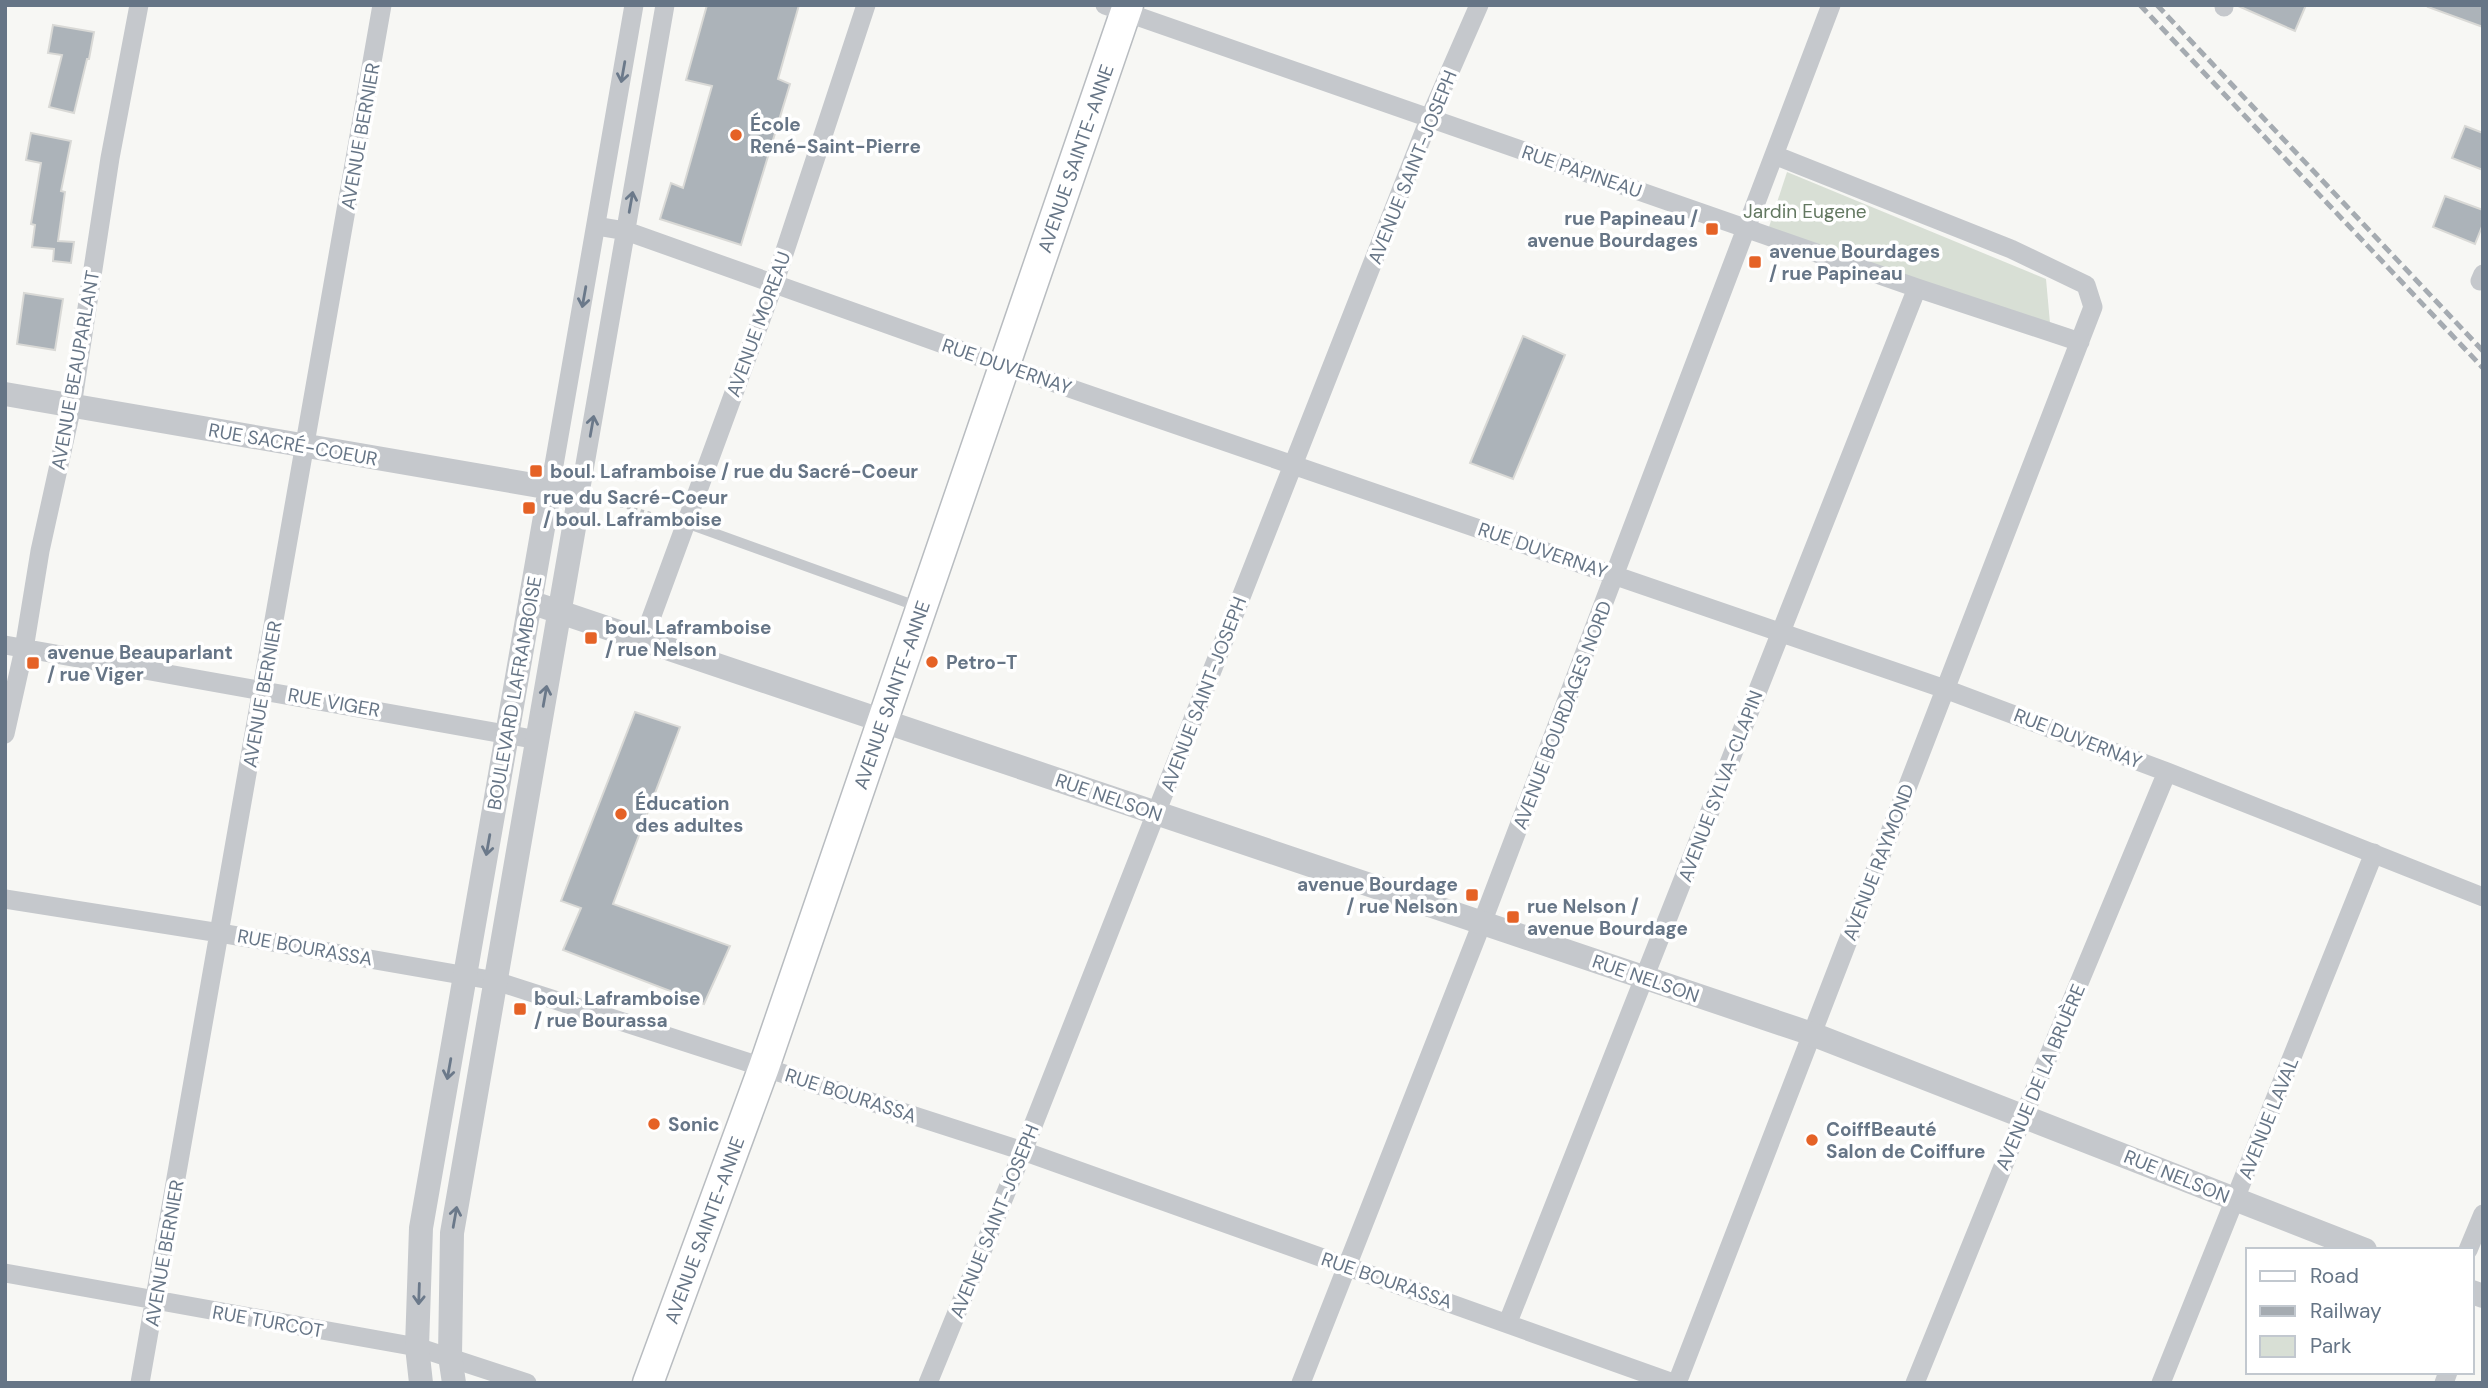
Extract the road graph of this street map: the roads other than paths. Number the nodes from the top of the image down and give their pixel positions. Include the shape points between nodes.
1 (139, 5) edge
2 (382, 5) edge
3 (634, 5) edge
4 (665, 5) edge
5 (866, 5) edge
6 (1479, 5) edge
7 (1831, 5) edge
8 (1119, 7) edge
9 (1430, 117) junction
10 (1774, 155) junction
11 (596, 226) junction
12 (1747, 229) junction
13 (626, 231) junction
14 (774, 284) junction
15 (1917, 288) junction
16 (2080, 342) junction
17 (1002, 365) junction
18 (5, 394) edge
19 (72, 406) junction
20 (305, 446) junction
21 (1293, 465) junction
22 (550, 488) junction
23 (587, 496) junction
24 (686, 523) junction
25 (1615, 575) junction
26 (530, 602) junction
27 (920, 607) junction
28 (560, 612) junction
29 (1781, 632) junction
30 (643, 640) junction
31 (14, 647) edge
32 (262, 689) junction
33 (1945, 689) junction
34 (881, 720) junction
35 (507, 733) junction
36 (5, 734) edge
37 (538, 740) junction
38 (2167, 772) junction
39 (1156, 813) junction
40 (2374, 853) junction
41 (2483, 897) edge
42 (5, 899) edge
43 (1482, 923) junction
44 (220, 933) junction
45 (465, 975) junction
46 (1645, 978) junction
47 (496, 981) junction
48 (1812, 1034) junction
49 (764, 1066) junction
50 (2024, 1115) junction
51 (1023, 1151) junction
52 (2236, 1199) junction
53 (2483, 1214) edge
54 (2360, 1248) edge
55 (2469, 1248) edge
56 (1347, 1265) junction
57 (5, 1273) edge
58 (155, 1300) junction
59 (1508, 1322) junction
60 (416, 1347) junction
61 (450, 1356) junction
62 (140, 1383) edge
63 (421, 1383) edge
64 (454, 1383) edge
65 (527, 1383) edge
66 (648, 1383) edge
67 (928, 1383) edge
68 (1301, 1383) edge
69 (1675, 1383) edge
70 (1915, 1383) edge
71 (2161, 1383) edge

1 - 19 street, AVENUE BEAUPARLANT
2 - 20 street, AVENUE BERNIER
3 -> 11 street, BOULEVARD LAFRAMBOISE
13 -> 4 street, BOULEVARD LAFRAMBOISE
5 - 14 street, AVENUE MOREAU
6 - 9 street, AVENUE SAINT-JOSEPH
7 - 10 street, AVENUE BOURDAGES NORD
8 - 9 street, RUE PAPINEAU
8 - 17 main road, AVENUE SAINTE-ANNE
9 - 12 street, RUE PAPINEAU
9 - 21 street, AVENUE SAINT-JOSEPH
10 - 12 street, AVENUE BOURDAGES NORD
10 - 16 street via 2011,248 2085,285 2093,307
11 - 13 street, RUE DUVERNAY
11 -> 22 street, BOULEVARD LAFRAMBOISE
12 - 15 street, RUE PAPINEAU
12 - 25 street, AVENUE BOURDAGES NORD
13 - 14 street, RUE DUVERNAY
23 -> 13 street, BOULEVARD LAFRAMBOISE
14 - 17 street, RUE DUVERNAY
14 - 24 street, AVENUE MOREAU
15 - 16 street, RUE PAPINEAU
15 - 29 street, AVENUE SYLVA-CLAPIN
16 - 33 street, AVENUE RAYMOND
17 - 21 street, RUE DUVERNAY
17 - 27 main road, AVENUE SAINTE-ANNE
18 - 19 street, RUE SACRÉ-COEUR
19 - 20 street, RUE SACRÉ-COEUR
19 - 31 street, AVENUE BEAUPARLANT
20 - 22 street, RUE SACRÉ-COEUR
20 - 32 street, AVENUE BERNIER
21 - 25 street, RUE DUVERNAY
21 - 39 street, AVENUE SAINT-JOSEPH
22 - 23 street, RUE SACRÉ-COEUR
22 - 26 street, BOULEVARD LAFRAMBOISE
23 - 28 street, BOULEVARD LAFRAMBOISE
24 - 27 lane
24 - 30 street, AVENUE MOREAU
25 - 29 street, RUE DUVERNAY
25 - 43 street, AVENUE BOURDAGES NORD
26 - 28 street, RUE NELSON
26 - 35 street, BOULEVARD LAFRAMBOISE
27 - 34 main road, AVENUE SAINTE-ANNE
28 - 30 street, RUE NELSON
37 -> 28 street, BOULEVARD LAFRAMBOISE
29 - 33 street, RUE DUVERNAY
29 - 46 street, AVENUE SYLVA-CLAPIN
30 - 34 street, RUE NELSON
31 - 32 street, RUE VIGER
31 - 36 street, AVENUE BEAUPARLANT
32 - 35 street, RUE VIGER
32 - 44 street, AVENUE BERNIER
33 - 38 street, RUE DUVERNAY
33 - 48 street, AVENUE RAYMOND
34 - 39 street, RUE NELSON
34 - 49 main road, AVENUE SAINTE-ANNE
35 - 37 street, RUE VIGER
35 -> 45 street, BOULEVARD LAFRAMBOISE
37 - 47 street, BOULEVARD LAFRAMBOISE
38 - 40 street, RUE DUVERNAY
38 - 50 street, AVENUE DE LA BRUÈRE
39 - 43 street, RUE NELSON
39 - 51 street, AVENUE SAINT-JOSEPH
40 - 41 street, RUE DUVERNAY
40 - 52 street, AVENUE LAVAL
42 - 44 street, RUE BOURASSA
43 - 46 street, RUE NELSON
43 - 56 street, AVENUE BOURDAGES NORD
44 - 45 street, RUE BOURASSA
44 - 58 street, AVENUE BERNIER
45 - 47 street, RUE BOURASSA
45 -> 60 street, BOULEVARD LAFRAMBOISE via 421,1228
46 - 48 street, RUE NELSON
46 - 59 street, AVENUE SYLVA-CLAPIN
47 - 49 street, RUE BOURASSA
61 -> 47 street, BOULEVARD LAFRAMBOISE via 453,1233
48 - 50 street, RUE NELSON
48 - 69 street, AVENUE RAYMOND
49 - 51 street, RUE BOURASSA
49 - 66 main road, AVENUE SAINTE-ANNE
50 - 52 street, RUE NELSON
50 - 70 street, AVENUE DE LA BRUÈRE
51 - 56 street, RUE BOURASSA
51 - 67 street, AVENUE SAINT-JOSEPH
52 - 54 street, RUE NELSON
52 - 71 street, AVENUE LAVAL
53 - 55 street
56 - 59 street, RUE BOURASSA
56 - 68 street, AVENUE BOURDAGES NORD
57 - 58 street, RUE TURCOT
58 - 60 street, RUE TURCOT
58 - 62 street, AVENUE BERNIER
59 - 69 street, RUE BOURASSA
60 - 61 street, RUE TURCOT
60 - 63 street, BOULEVARD LAFRAMBOISE
61 - 64 street, BOULEVARD LAFRAMBOISE
61 - 65 street, RUE TURCOT

